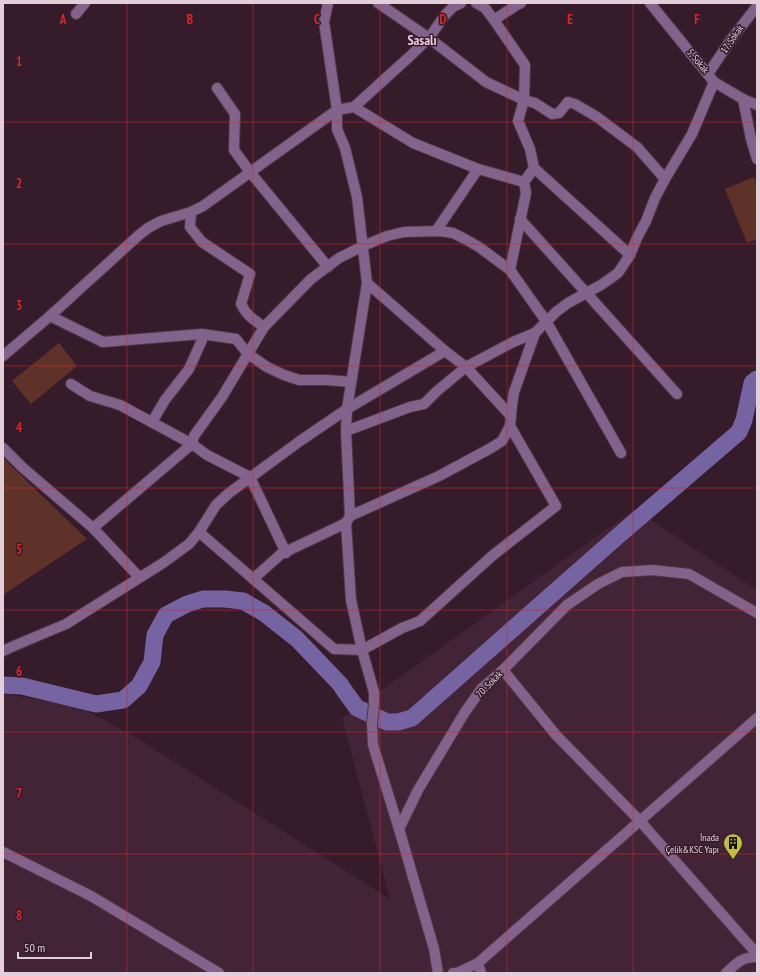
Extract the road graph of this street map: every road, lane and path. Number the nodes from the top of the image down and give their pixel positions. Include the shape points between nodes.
1 (85, 3) edge
2 (328, 3) edge
3 (378, 3) edge
4 (461, 3) edge
5 (476, 3) edge
6 (521, 3) edge
7 (530, 3) edge
8 (650, 3) edge
9 (757, 6) edge
10 (76, 14) dead end
11 (494, 21) junction
12 (429, 38) junction
13 (708, 74) junction
14 (714, 82) junction
15 (217, 88) dead end
16 (744, 99) junction
17 (524, 100) junction
18 (757, 105) edge
19 (354, 107) junction
20 (337, 110) junction
21 (757, 159) edge
22 (534, 168) junction
23 (478, 169) junction
24 (250, 172) junction
25 (665, 179) junction
26 (524, 182) junction
27 (191, 212) junction
28 (520, 220) junction
29 (436, 231) junction
30 (363, 246) junction
31 (630, 256) junction
32 (328, 267) junction
33 (510, 270) junction
34 (367, 283) junction
35 (586, 294) junction
36 (50, 316) junction
37 (546, 321) junction
38 (264, 326) junction
39 (536, 333) junction
40 (202, 334) junction
41 (445, 351) junction
42 (248, 354) junction
43 (3, 356) edge
44 (466, 367) junction
45 (351, 382) junction
46 (72, 384) dead end
47 (677, 394) dead end
48 (347, 409) junction
49 (510, 421) junction
50 (152, 422) junction
51 (346, 431) junction
52 (192, 444) junction
53 (3, 448) edge
54 (621, 453) dead end
55 (250, 477) junction
56 (348, 519) junction
57 (93, 528) junction
58 (199, 532) junction
59 (286, 552) junction
60 (139, 577) junction
61 (253, 579) junction
62 (757, 613) edge
63 (362, 650) junction
64 (3, 651) edge
65 (503, 670) junction
66 (757, 718) edge
67 (640, 821) junction
68 (399, 829) junction
69 (3, 852) edge
70 (757, 955) edge
71 (479, 968) edge
72 (219, 973) edge
73 (438, 973) edge
74 (453, 973) edge
75 (726, 973) edge

1 - 10 street
2 - 20 street via 324,22
3 - 12 street
4 - 12 street via 445,15
5 - 11 street via 485,8
6 - 11 street
7 - 11 street
8 - 13 street, 5. Sokak
9 - 13 street, 17. Sokak
11 - 17 street via 525,65
12 - 17 street via 486,82
12 - 19 street
13 - 14 street, 5. Sokak
14 - 16 street, 5. Sokak
14 - 25 street via 692,134
15 - 24 street via 235,114 234,150
16 - 18 street, 5. Sokak
16 - 21 street
17 - 22 street via 518,121 530,149
17 - 25 street via 535,103 552,114 559,114 568,102 587,110 637,147
19 - 20 street
19 - 23 street via 413,143
20 - 24 street
20 - 30 street via 337,129 345,148 357,197
22 - 26 street
22 - 31 street
23 - 26 street
23 - 29 street
24 - 27 street
24 - 32 street
25 - 31 street
26 - 28 street via 526,193
27 - 36 street via 160,221 148,228
27 - 38 street via 190,227 202,242 250,274 241,304 251,318
28 - 33 street
28 - 35 street
29 - 30 street via 404,232
29 - 33 street via 453,233 466,239
30 - 32 street via 339,258
30 - 34 street
31 - 35 street via 618,273 602,286
32 - 38 street via 311,279
33 - 37 street
34 - 41 street
34 - 45 street
35 - 37 street via 568,303
35 - 47 street
36 - 40 street via 103,342
36 - 43 street
37 - 39 street
37 - 54 street
38 - 42 street
39 - 44 street
39 - 49 street via 514,392
40 - 42 street via 236,339
40 - 50 street via 202,340 189,369
41 - 44 street
41 - 48 street
42 - 45 street via 284,376 299,380
42 - 52 street via 194,436
44 - 49 street
44 - 51 street via 424,404
45 - 48 street
46 - 50 street via 90,396 120,405
48 - 51 street
48 - 55 street
49 - 56 street via 502,441 491,448
49 - 63 street via 556,506 492,556 420,621
50 - 52 street
51 - 56 street
52 - 55 street via 207,455
52 - 57 street
53 - 57 street
55 - 58 street via 216,505
55 - 59 street
56 - 59 street
56 - 63 street via 351,600
57 - 60 street
58 - 60 street via 190,544
58 - 61 street
59 - 61 street
60 - 64 street via 66,624
61 - 63 street via 334,649
62 - 65 street, 70. Sokak via 689,574 653,570 622,572 598,584 568,605
63 - 68 street via 374,692 373,745
65 - 67 street via 556,735
65 - 68 street, 70. Sokak via 482,688 465,712 418,790
66 - 67 street
67 - 70 street
67 - 71 street
68 - 73 street via 434,949
69 - 72 street via 91,896
70 - 75 street via 738,962
71 - 74 street

